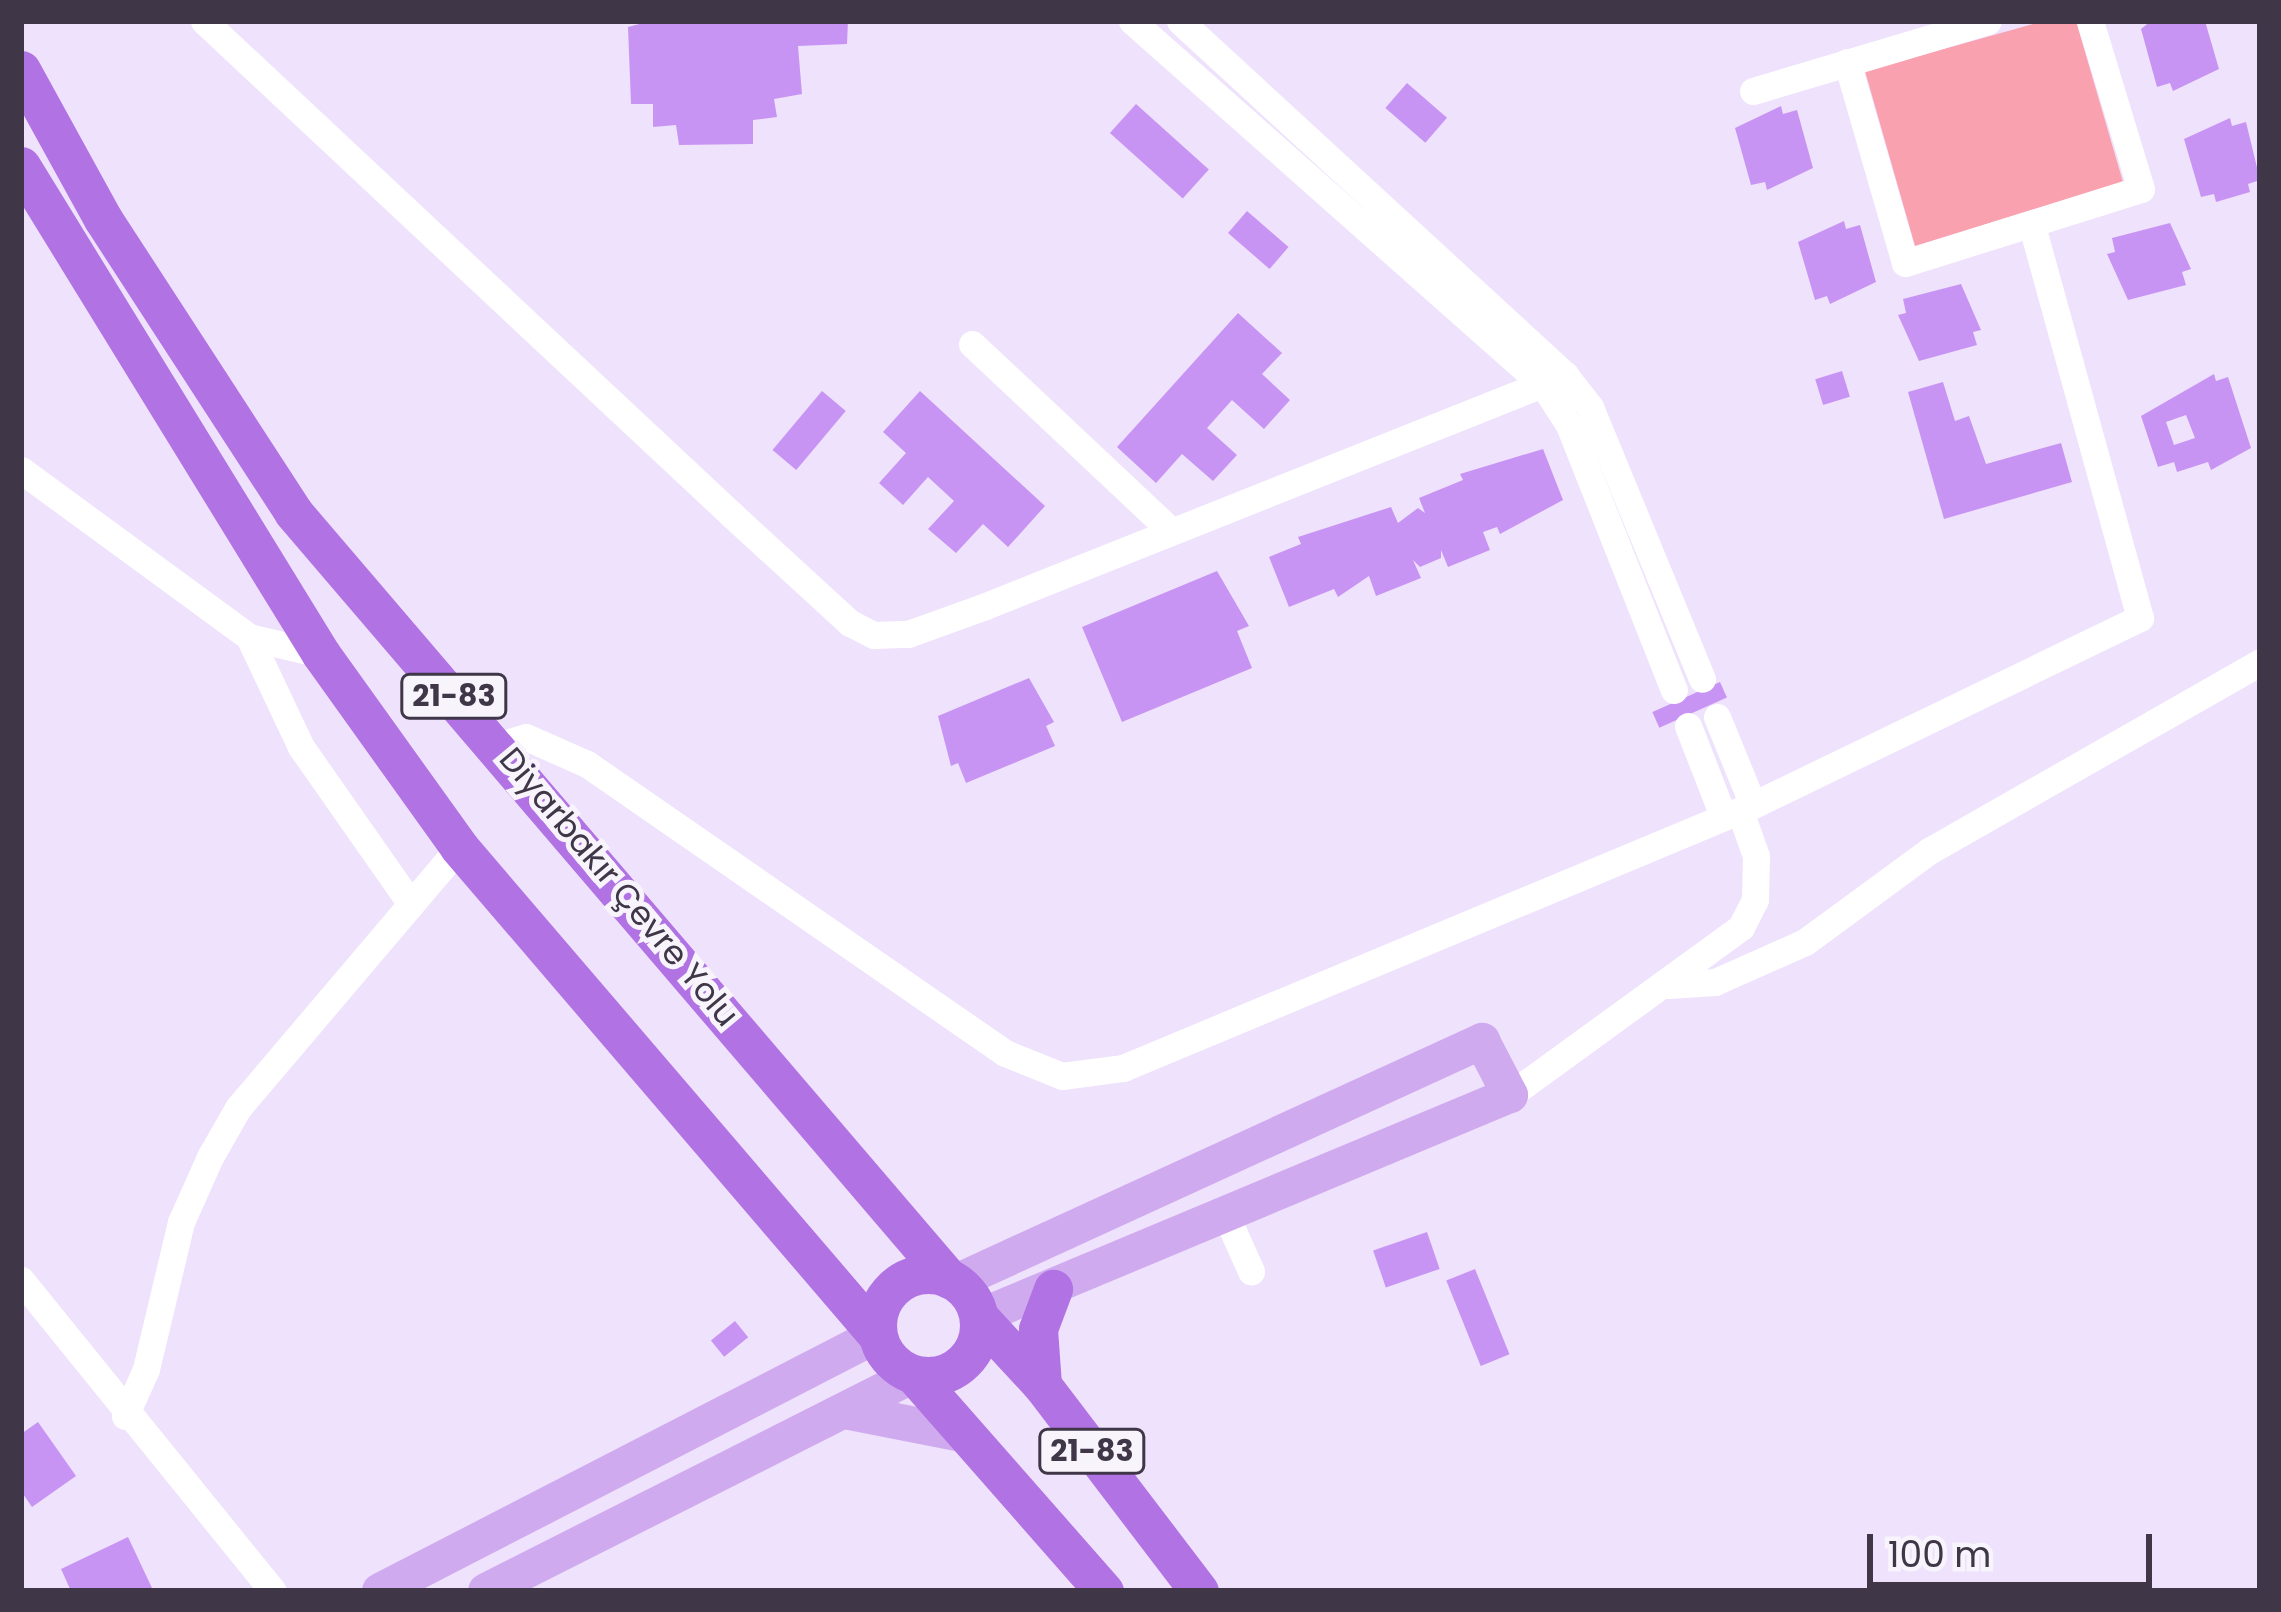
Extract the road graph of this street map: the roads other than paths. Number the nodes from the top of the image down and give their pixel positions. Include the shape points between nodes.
1 (204, 21) edge
2 (1132, 21) edge
3 (1180, 21) edge
4 (1988, 21) edge
5 (2090, 21) edge
6 (1847, 62) junction
7 (21, 70) edge
8 (1753, 91) dead end
9 (21, 166) edge
10 (2032, 226) junction
11 (972, 344) dead end
12 (1554, 380) junction
13 (21, 470) edge
14 (1168, 528) junction
15 (249, 637) junction
16 (321, 654) junction
17 (2260, 662) edge
18 (1702, 679) dead end
19 (1674, 690) dead end
20 (1717, 717) dead end
21 (1688, 726) dead end
22 (500, 745) junction
23 (1739, 811) junction
24 (459, 847) junction
25 (411, 904) junction
26 (1669, 985) junction
27 (1510, 1095) junction
28 (1225, 1213) junction
29 (1251, 1271) dead end
30 (21, 1280) edge
31 (952, 1280) junction
32 (1053, 1289) junction
33 (979, 1317) junction
34 (877, 1335) junction
35 (828, 1360) junction
36 (914, 1375) junction
37 (1042, 1385) junction
38 (845, 1412) junction
39 (125, 1416) junction
40 (961, 1434) junction
41 (273, 1591) edge
42 (380, 1591) edge
43 (486, 1591) edge
44 (1104, 1591) edge
45 (1199, 1591) edge

1 - 14 street via 862,629 908,634
2 - 12 street
3 - 12 street
4 - 6 street
5 - 10 street via 2141,189
6 - 8 street
6 - 10 street via 1905,263
7 - 22 highway, Diyarbakır Çevre Yolu / 21-83 via 103,219 293,512
9 - 16 highway, 21-83
10 - 23 street via 2140,618
11 - 14 street
12 - 14 street
12 - 18 street via 1590,407
12 - 19 street
13 - 15 street
15 - 16 street
15 - 25 street via 301,747
16 - 24 highway, 21-83
17 - 26 street via 1929,851 1805,942 1714,982
20 - 23 street
21 - 23 street
22 - 23 street via 526,737 554,744 1005,1053 1062,1076 1123,1068
22 - 31 highway, Diyarbakır Çevre Yolu / 21-83
23 - 26 street via 1756,856 1755,900 1741,927
24 - 25 street
24 - 34 highway, 21-83
25 - 39 street via 238,1108 209,1157 181,1222 146,1369
26 - 27 street
27 - 28 main road
27 - 31 main road via 1482,1041
28 - 29 street
28 - 32 main road
30 - 39 street
31 - 33 highway
31 - 34 highway via 922,1274 896,1285 880,1307
32 - 33 main road
32 - 37 highway via 1038,1329
33 - 36 highway via 975,1346 956,1368
33 - 37 highway, 21-83
34 - 35 main road
34 - 36 highway via 890,1360
35 - 38 main road via 846,1382
35 - 42 main road
36 - 38 main road
36 - 40 highway, 21-83
37 - 45 highway, 21-83
38 - 40 main road
38 - 43 main road
39 - 41 street
40 - 44 highway, 21-83

